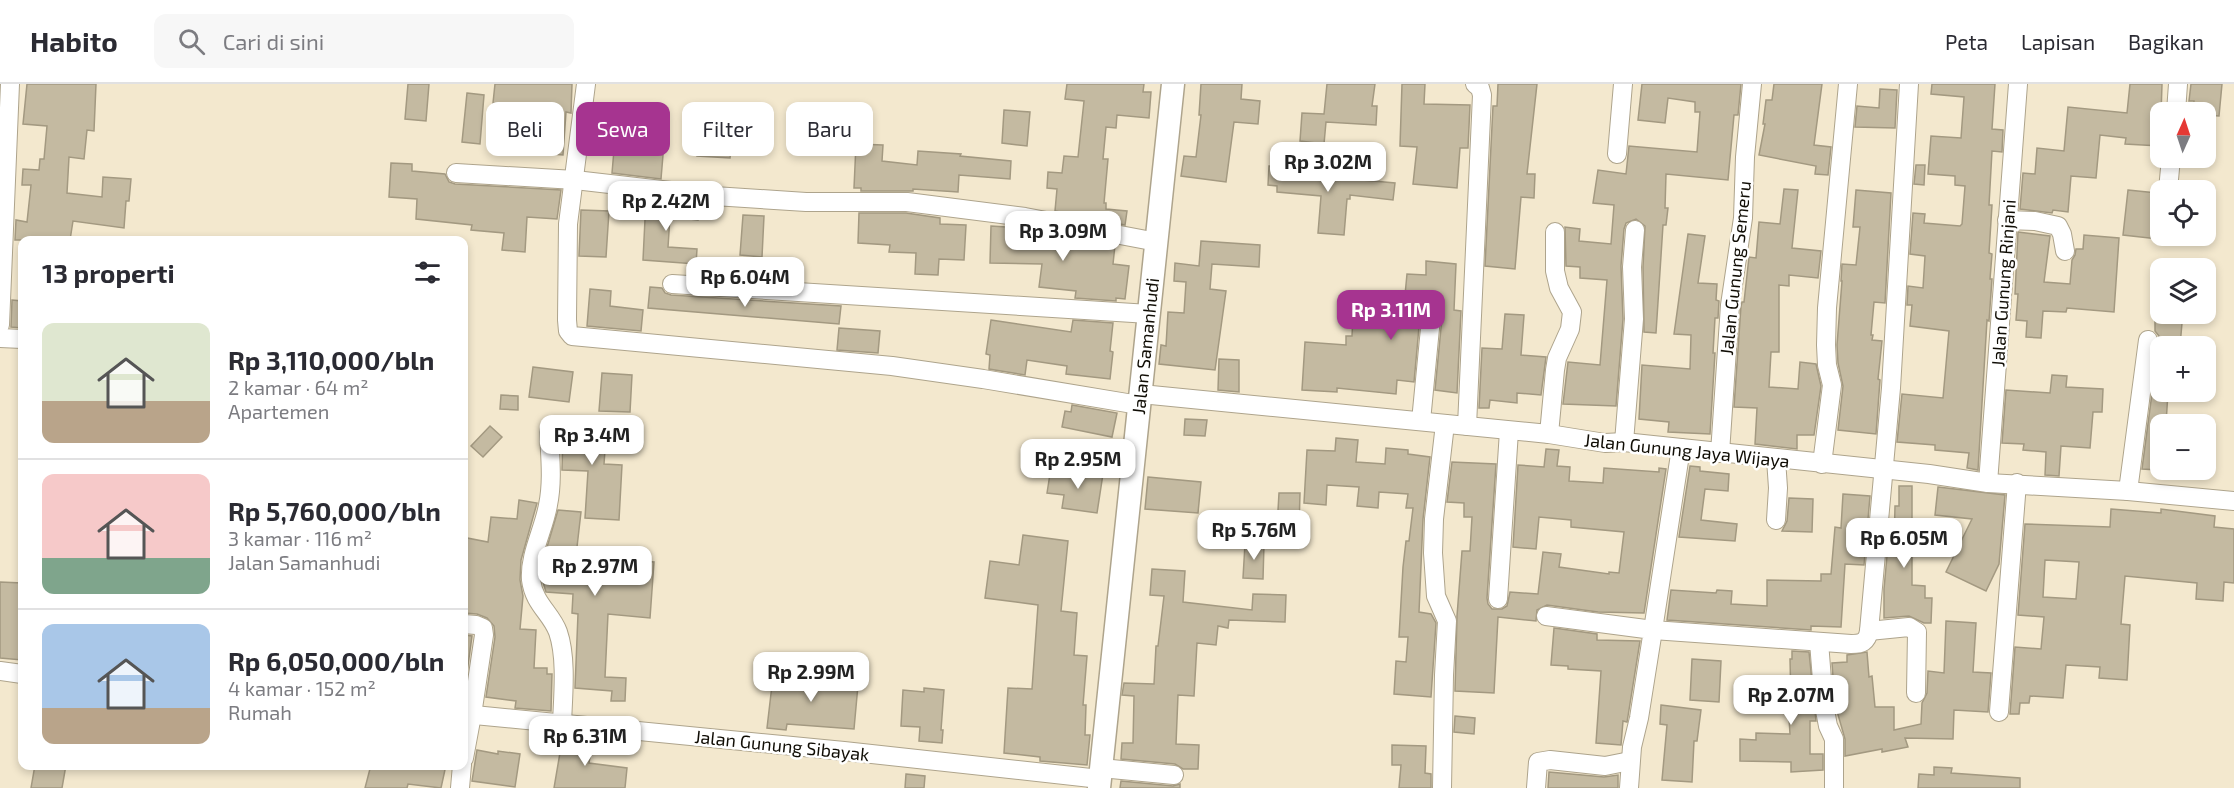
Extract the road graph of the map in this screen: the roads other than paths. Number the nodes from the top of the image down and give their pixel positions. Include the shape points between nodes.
1 (10, 84) edge
2 (586, 84) edge
3 (1173, 84) edge
4 (1475, 84) edge
5 (1623, 84) edge
6 (1752, 84) edge
7 (1848, 84) edge
8 (1909, 84) edge
9 (2018, 84) edge
10 (2178, 84) edge
11 (2177, 102) edge
12 (1617, 154) dead end
13 (456, 173) dead end
14 (575, 180) junction
15 (3, 208) edge
16 (2007, 220) junction
17 (1635, 230) dead end
18 (1555, 232) dead end
19 (1156, 242) junction
20 (2065, 251) dead end
21 (1, 277) edge
22 (672, 284) dead end
23 (1149, 314) junction
24 (1431, 318) dead end
25 (0, 325) edge
26 (0, 338) edge
27 (18, 339) edge
28 (2148, 340) dead end
29 (1140, 399) junction
30 (1421, 421) junction
31 (1445, 424) junction
32 (1467, 426) junction
33 (1509, 431) junction
34 (549, 432) dead end
35 (1549, 434) junction
36 (1624, 442) junction
37 (1680, 448) junction
38 (1720, 453) junction
39 (1776, 459) junction
40 (1822, 464) junction
41 (1882, 470) junction
42 (1988, 483) junction
43 (2017, 483) junction
44 (2128, 491) junction
45 (2234, 501) edge
46 (1776, 520) dead end
47 (1498, 599) dead end
48 (1546, 616) dead end
49 (468, 624) edge
50 (1653, 630) junction
51 (1869, 630) junction
52 (1819, 642) junction
53 (0, 670) edge
54 (18, 673) edge
55 (1916, 693) dead end
56 (1999, 712) dead end
57 (468, 715) edge
58 (562, 723) junction
59 (1630, 761) junction
60 (462, 770) edge
61 (1174, 775) dead end
62 (1100, 778) edge
63 (460, 788) edge
64 (1442, 788) edge
65 (1536, 788) edge
66 (1629, 788) edge
67 (1834, 788) edge

1 - 15 street
2 - 14 street
3 - 19 street, Jalan Samanhudi
4 - 32 street via 1482,96
5 - 12 street
6 - 38 street, Jalan Gunung Semeru
7 - 40 street via 1827,308 1827,365 1832,385
8 - 41 street via 1891,388
9 - 16 street, Jalan Gunung Rinjani via 2003,195
10 - 11 street
13 - 14 street
14 - 19 street via 783,201 908,202 1025,217
14 - 29 street, Jalan Gunung Jaya Wijaya via 567,248 567,320 572,336 892,366
15 - 21 street
16 - 20 street via 2058,226
16 - 42 street, Jalan Gunung Rinjani
17 - 36 street via 1634,319
18 - 35 street via 1557,279 1572,312 1570,329 1557,358
19 - 23 street, Jalan Samanhudi
21 - 25 street
22 - 23 street
23 - 29 street, Jalan Samanhudi
24 - 30 street
26 - 27 street
28 - 44 street
29 - 30 street, Jalan Gunung Jaya Wijaya
29 - 62 street, Jalan Samanhudi
30 - 31 street, Jalan Gunung Jaya Wijaya
31 - 32 street, Jalan Gunung Jaya Wijaya
31 - 64 street via 1433,553 1436,596 1447,621
32 - 33 street, Jalan Gunung Jaya Wijaya
33 - 35 street, Jalan Gunung Jaya Wijaya
33 - 47 street
34 - 58 street via 549,504 531,578 533,592 558,631 561,643
35 - 36 street, Jalan Gunung Jaya Wijaya via 1605,443
36 - 37 street, Jalan Gunung Jaya Wijaya
37 - 38 street, Jalan Gunung Jaya Wijaya
37 - 50 street
38 - 39 street, Jalan Gunung Jaya Wijaya
39 - 40 street, Jalan Gunung Jaya Wijaya
39 - 46 street
40 - 41 street, Jalan Gunung Jaya Wijaya
41 - 42 street, Jalan Gunung Jaya Wijaya
41 - 51 street
42 - 43 street, Jalan Gunung Jaya Wijaya
43 - 44 street, Jalan Gunung Jaya Wijaya
43 - 56 street
44 - 45 street, Jalan Gunung Jaya Wijaya
48 - 50 street
49 - 57 street via 480,626 484,635
50 - 52 street
50 - 59 street
51 - 52 street via 1868,638 1858,644
51 - 55 street via 1909,627 1917,632
52 - 67 street via 1824,705 1834,739
53 - 54 street
57 - 58 street, Jalan Gunung Sibayak
58 - 62 street, Jalan Gunung Sibayak
59 - 65 street via 1605,766 1538,762
59 - 66 street
60 - 63 street
61 - 62 street, Jalan Gunung Sibayak

